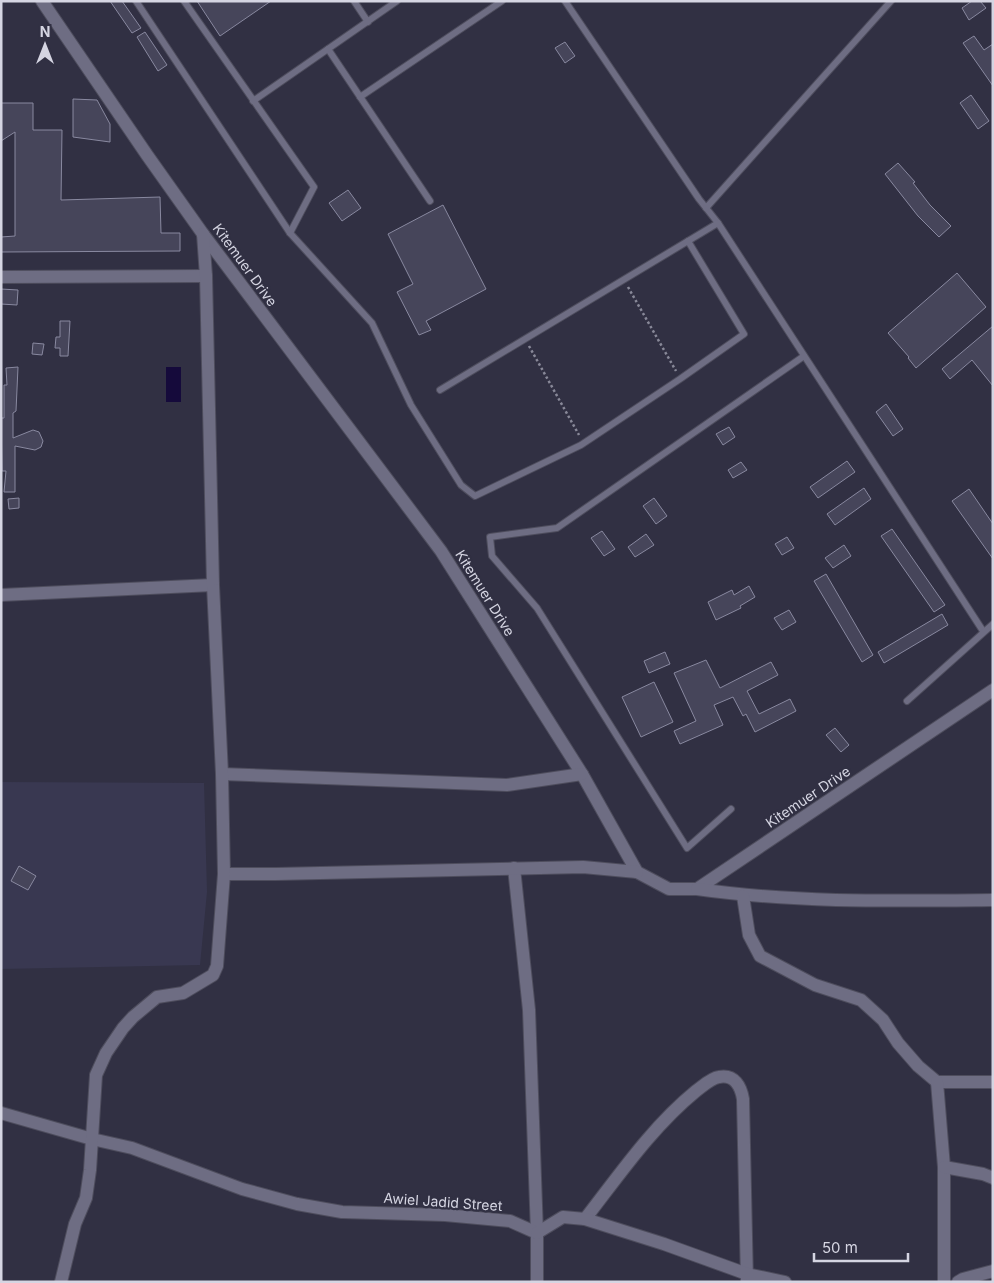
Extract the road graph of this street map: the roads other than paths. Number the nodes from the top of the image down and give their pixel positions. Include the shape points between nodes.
1 (42, 1) edge
2 (136, 1) edge
3 (184, 1) edge
4 (354, 1) edge
5 (397, 1) edge
6 (502, 1) edge
7 (565, 1) edge
8 (891, 1) edge
9 (368, 22) junction
10 (328, 49) junction
11 (360, 97) junction
12 (253, 101) junction
13 (430, 201) dead end
14 (706, 208) junction
15 (718, 223) junction
16 (290, 233) junction
17 (203, 234) junction
18 (688, 241) junction
19 (1, 276) edge
20 (206, 276) junction
21 (804, 356) junction
22 (440, 390) dead end
23 (213, 585) junction
24 (1, 595) edge
25 (993, 624) edge
26 (983, 631) junction
27 (991, 693) edge
28 (907, 701) dead end
29 (222, 774) junction
30 (582, 774) junction
31 (731, 809) dead end
32 (514, 868) junction
33 (637, 872) junction
34 (224, 874) junction
35 (697, 889) junction
36 (743, 896) junction
37 (993, 900) edge
38 (938, 1082) junction
39 (993, 1082) edge
40 (1, 1113) edge
41 (92, 1139) junction
42 (944, 1167) junction
43 (993, 1178) edge
44 (585, 1219) junction
45 (537, 1233) junction
46 (993, 1271) edge
47 (747, 1278) edge
48 (963, 1281) edge
49 (61, 1282) edge
50 (538, 1282) edge
51 (785, 1282) edge
52 (944, 1282) edge

1 - 17 street, Kitemuer Drive
2 - 16 lane
3 - 12 lane
4 - 9 lane
5 - 9 lane
6 - 11 lane
7 - 14 lane
8 - 14 lane
9 - 10 lane
10 - 11 lane
10 - 12 lane
11 - 13 lane
12 - 16 lane via 314,187
14 - 15 lane
15 - 18 lane
15 - 21 lane
16 - 18 lane via 372,324 411,405 461,485 475,496 584,442 744,334
17 - 20 street
17 - 30 street, Kitemuer Drive via 441,552
18 - 22 lane
19 - 20 street
20 - 23 street
21 - 26 lane
21 - 31 lane via 557,528 490,537 492,556 537,608 687,848
23 - 24 street
23 - 29 street
25 - 26 lane
26 - 28 lane
27 - 35 street, Kitemuer Drive
29 - 30 street via 507,785
29 - 34 street
30 - 33 street, Kitemuer Drive
32 - 33 street
32 - 34 street
32 - 45 street via 529,1010
33 - 35 street via 669,888
34 - 41 street via 215,973 183,993 157,997 123,1028 96,1075
35 - 36 street
36 - 37 street via 861,902
36 - 38 street via 749,936 760,956 815,986 861,1000 883,1020 918,1066
38 - 39 street
38 - 42 street
40 - 41 street, Awiel Jadid Street
41 - 45 street, Awiel Jadid Street via 132,1148 242,1189 297,1204 342,1212 445,1215 510,1221
41 - 49 street via 86,1198 75,1224
42 - 43 street
42 - 52 street
44 - 45 street via 564,1217
44 - 47 street via 664,1244
44 - 47 street via 649,1136 678,1106 707,1083 719,1077 732,1078 741,1086 744,1099
45 - 50 street
46 - 48 street
47 - 51 street

